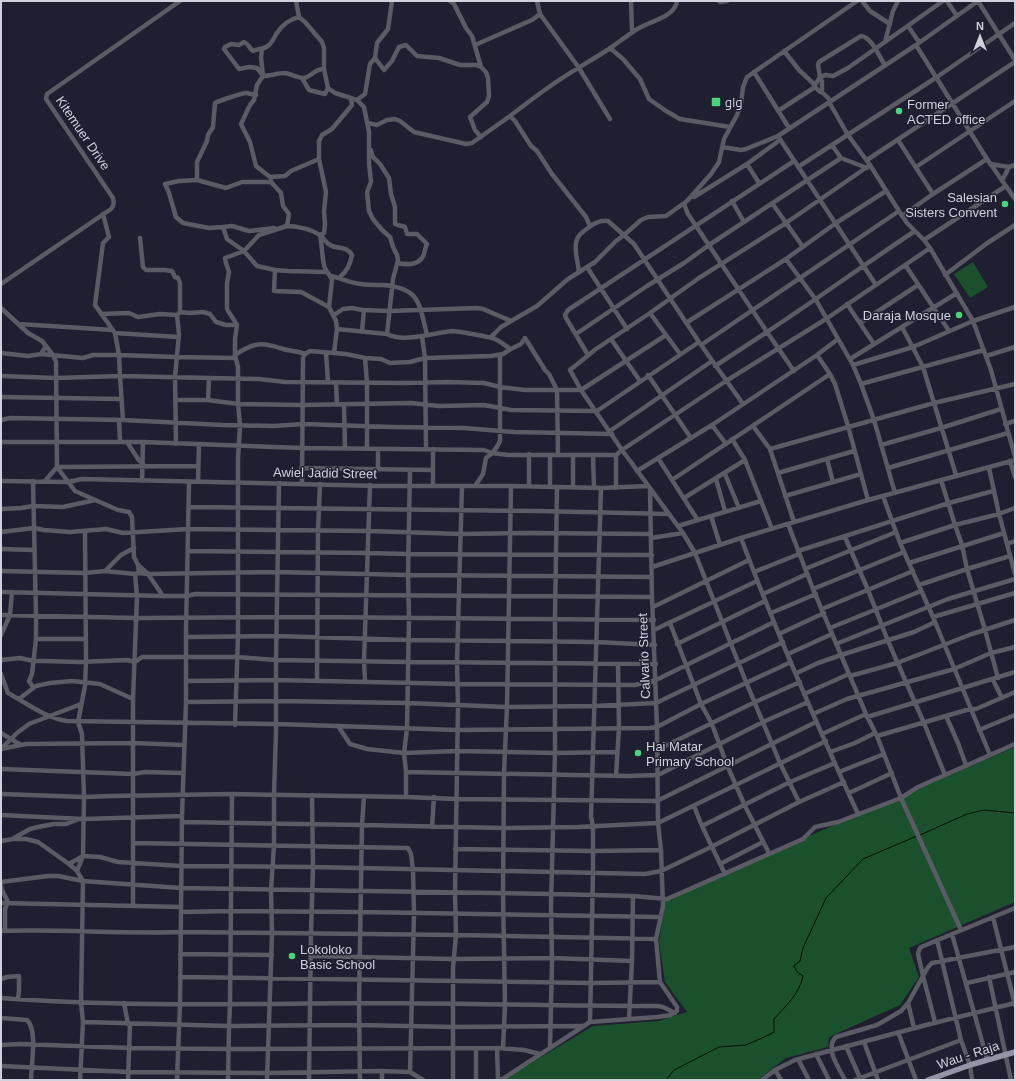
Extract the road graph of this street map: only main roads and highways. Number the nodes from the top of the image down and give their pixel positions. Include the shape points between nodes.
1 (1015, 1052) edge
2 (931, 1080) edge

1 - 2 main road, Wau - Raja via 987,1059

